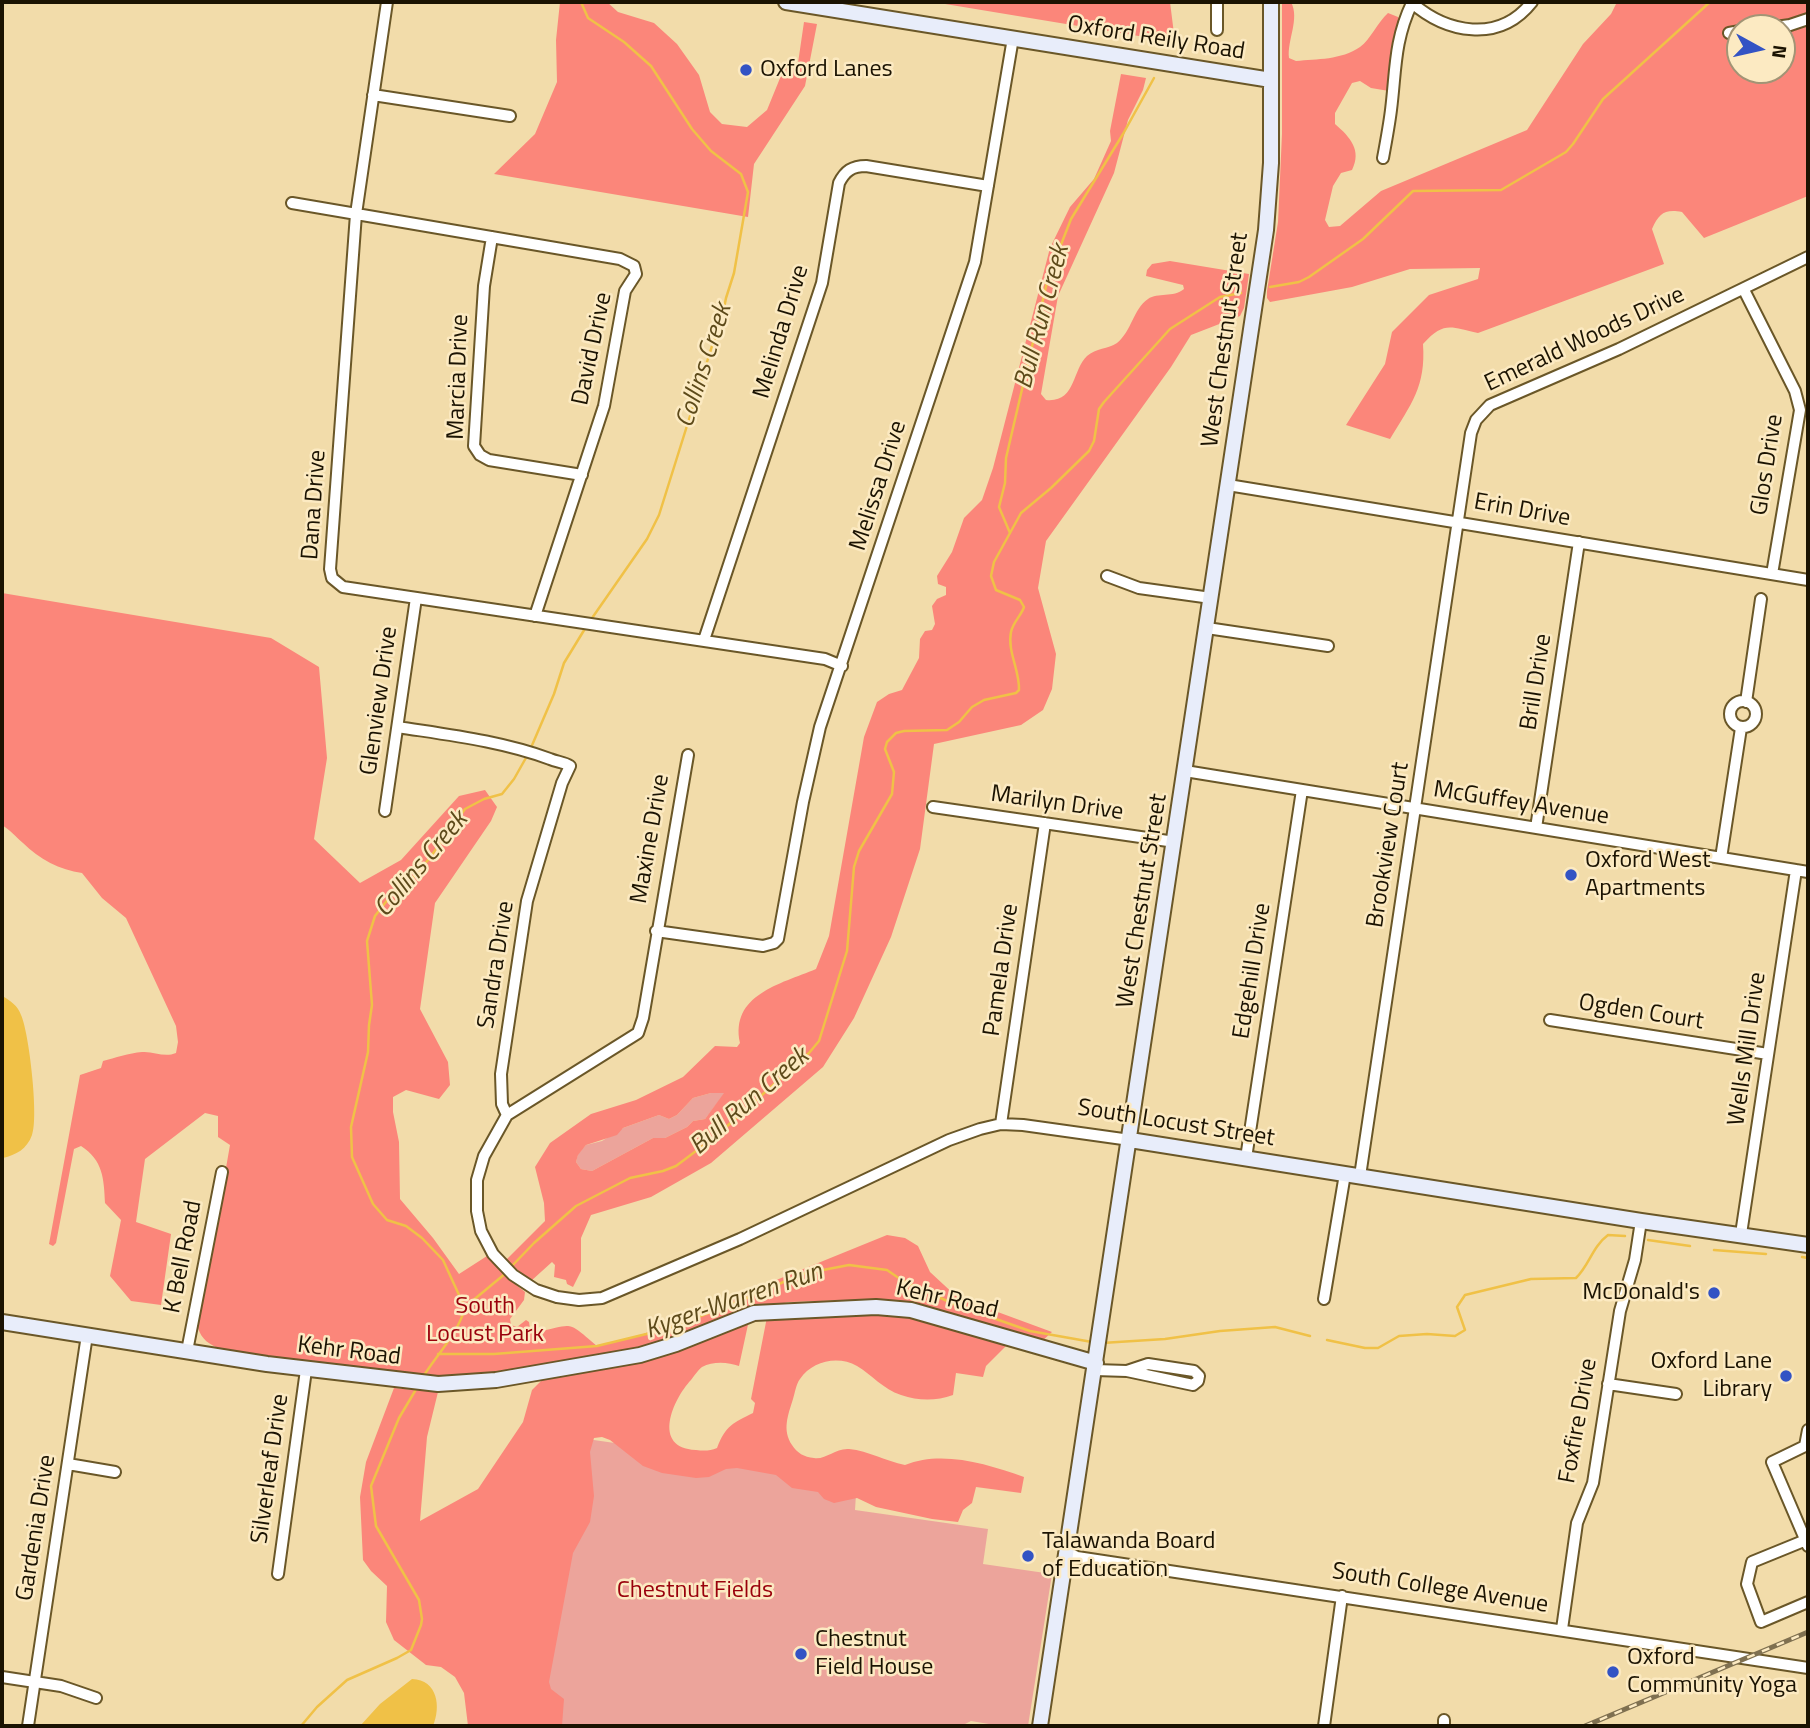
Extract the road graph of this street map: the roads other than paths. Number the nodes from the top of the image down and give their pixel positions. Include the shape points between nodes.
1 (387, 2) edge
2 (786, 2) edge
3 (1217, 2) edge
4 (1271, 2) edge
5 (1532, 2) edge
6 (1411, 3) edge
7 (1217, 30) dead end
8 (1013, 38) junction
9 (1271, 80) junction
10 (373, 95) junction
11 (510, 116) dead end
12 (1383, 158) dead end
13 (988, 186) junction
14 (292, 203) dead end
15 (356, 214) junction
16 (492, 237) junction
17 (1808, 257) edge
18 (1744, 290) junction
19 (1803, 430) edge
20 (582, 475) junction
21 (1228, 485) junction
22 (1458, 521) junction
23 (1579, 542) junction
24 (1772, 574) junction
25 (1107, 576) dead end
26 (1808, 580) edge
27 (416, 598) junction
28 (1211, 598) junction
29 (1761, 599) dead end
30 (535, 616) junction
31 (1207, 628) junction
32 (704, 640) junction
33 (1328, 646) dead end
34 (842, 666) junction
35 (1746, 702) junction
36 (398, 727) junction
37 (1741, 728) junction
38 (688, 755) dead end
39 (1185, 771) junction
40 (1302, 790) junction
41 (933, 807) dead end
42 (1416, 808) junction
43 (385, 811) dead end
44 (1045, 822) junction
45 (1536, 828) junction
46 (1175, 842) junction
47 (1721, 858) junction
48 (1796, 870) junction
49 (1808, 872) edge
50 (656, 931) junction
51 (774, 943) joint
52 (1550, 1020) dead end
53 (1768, 1055) junction
54 (507, 1115) junction
55 (1000, 1124) junction
56 (1130, 1140) junction
57 (1246, 1158) junction
58 (222, 1172) dead end
59 (1353, 1175) junction
60 (1641, 1221) junction
61 (1741, 1234) junction
62 (1808, 1245) edge
63 (1324, 1299) dead end
64 (2, 1322) edge
65 (87, 1335) junction
66 (187, 1351) junction
67 (1097, 1355) junction
68 (306, 1370) junction
69 (1126, 1371) junction
70 (1608, 1384) junction
71 (1676, 1394) dead end
72 (1808, 1430) edge
73 (68, 1464) junction
74 (115, 1472) dead end
75 (1807, 1543) edge
76 (1067, 1552) junction
77 (278, 1574) dead end
78 (1342, 1596) junction
79 (1808, 1602) edge
80 (1562, 1629) junction
81 (1808, 1668) edge
82 (2, 1677) edge
83 (35, 1682) junction
84 (96, 1698) dead end
85 (28, 1726) edge
86 (1043, 1726) edge
87 (1324, 1726) edge

1 - 10 street, Dana Drive
2 - 8 main road, Oxford Reily Road
3 - 7 street
4 - 9 main road, West Chestnut Street
5 - 6 street via 1510,20 1476,30 1444,23
6 - 12 street via 1397,45
8 - 9 main road, Oxford Reily Road
8 - 13 street, Melissa Drive
9 - 21 main road, West Chestnut Street via 1266,230
10 - 11 street
10 - 15 street, Dana Drive
13 - 32 street, Melinda Drive via 866,166 843,175 822,283
13 - 34 street, Melissa Drive via 975,262
14 - 15 street, David Drive
15 - 16 street, David Drive
15 - 27 street, Dana Drive via 330,569 332,578 343,587
16 - 20 street, Marcia Drive via 484,286 474,446 489,460
16 - 20 street, David Drive via 620,259 636,270 625,291 604,406
17 - 18 street, Emerald Woods Drive
18 - 19 street, Glos Drive via 1798,400
18 - 22 street, Emerald Woods Drive via 1490,405 1471,433
19 - 24 street, Glos Drive
20 - 30 street, David Drive
21 - 22 street, Erin Drive
21 - 28 main road, West Chestnut Street
22 - 23 street, Erin Drive
22 - 42 street, Brookview Court
23 - 24 street, Erin Drive
23 - 45 street, Brill Drive
24 - 26 street, Erin Drive
25 - 28 street via 1139,588
27 - 30 street, Dana Drive
27 - 36 street, Glenview Drive
28 - 31 main road, West Chestnut Street
29 - 35 street
30 - 32 street, Dana Drive
31 - 33 street
31 - 39 main road, West Chestnut Street
32 - 34 street, Dana Drive via 825,659
34 - 51 street, Melissa Drive via 818,737
35 - 37 street via 1756,715 1753,723
35 - 37 street via 1735,703 1730,711 1733,723
36 - 43 street, Glenview Drive
36 - 54 street, Sandra Drive via 529,751 569,764 527,901 501,1074
37 - 47 street
38 - 50 street, Maxine Drive
39 - 40 street, McGuffey Avenue
39 - 46 main road, West Chestnut Street
40 - 42 street, McGuffey Avenue
40 - 57 street, Edgehill Drive
41 - 44 street, Marilyn Drive
42 - 45 street, McGuffey Avenue
42 - 59 street, Brookview Court
44 - 46 street, Marilyn Drive
44 - 55 street, Pamela Drive
45 - 47 street, McGuffey Avenue
46 - 56 main road, West Chestnut Street
47 - 48 street, McGuffey Avenue
48 - 49 street, McGuffey Avenue
48 - 53 street, Wells Mill Drive
50 - 51 street, Maxine Drive via 764,946
50 - 54 street, Maxine Drive via 638,1032
52 - 53 street, Ogden Court
53 - 61 street, Wells Mill Drive
54 - 55 street, South Locust Street via 480,1169 476,1192 481,1231 493,1254 513,1275 536,1290 568,1299 602,1298 632,1287 949,1140
55 - 56 street, South Locust Street
56 - 57 main road, South Locust Street
56 - 67 main road, West Chestnut Street
57 - 59 main road, South Locust Street
58 - 66 street, K Bell Road
59 - 60 main road, South Locust Street
59 - 63 street, Brookview Court
60 - 61 main road, South Locust Street
60 - 70 street, Foxfire Drive
61 - 62 main road, South Locust Street
64 - 65 main road, Kehr Road
65 - 66 main road, Kehr Road
65 - 73 street, Gardenia Drive
66 - 68 main road, Kehr Road
67 - 68 main road, Kehr Road via 911,1311 876,1307 754,1313 640,1355 496,1380 438,1384
67 - 69 street
67 - 76 main road, West Chestnut Street
68 - 77 street, Silverleaf Drive
69 - 69 street via 1193,1385 1199,1376 1194,1371 1148,1364
70 - 71 street
70 - 80 street, Foxfire Drive via 1593,1483 1577,1523
72 - 75 street via 1805,1446 1772,1462
73 - 74 street
73 - 83 street, Gardenia Drive
75 - 79 street via 1752,1562 1747,1584 1762,1622
76 - 78 street, South College Avenue
76 - 86 main road, West Chestnut Street
78 - 80 street, South College Avenue
78 - 87 street
80 - 81 street, South College Avenue
82 - 83 street
83 - 84 street
83 - 85 street, Gardenia Drive

